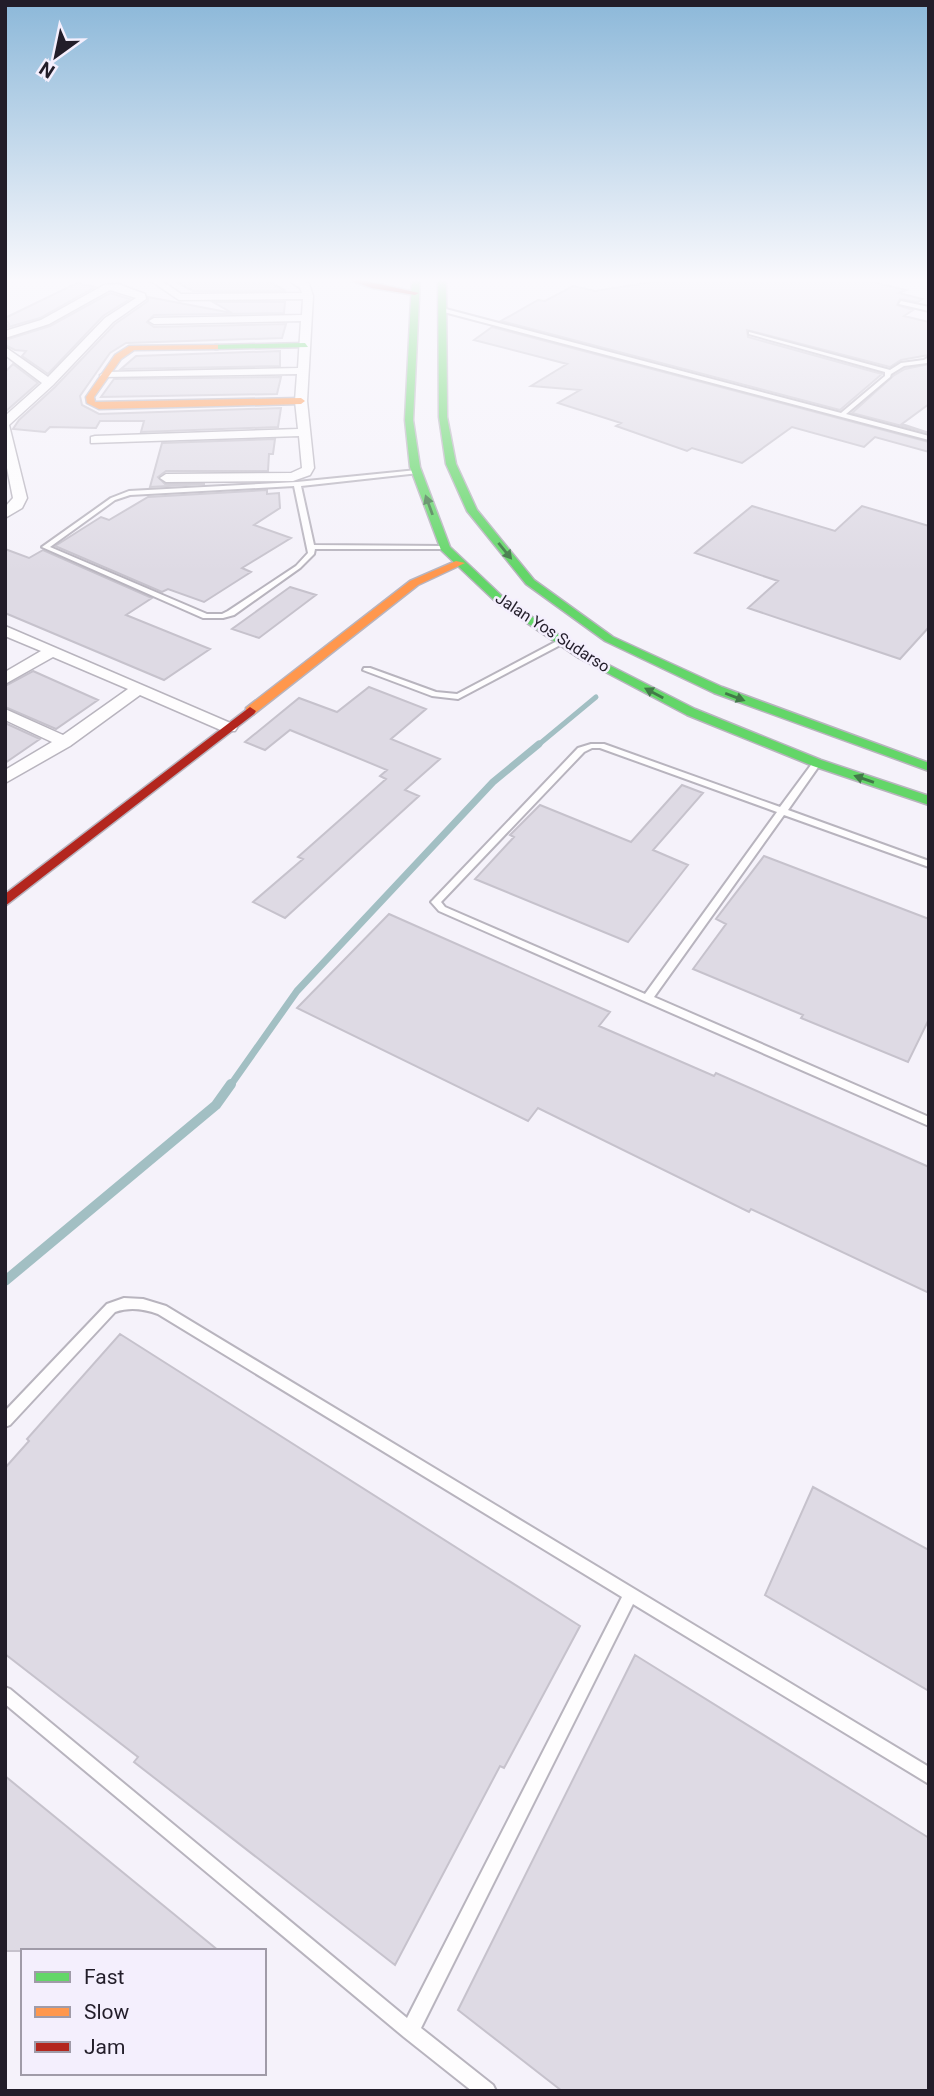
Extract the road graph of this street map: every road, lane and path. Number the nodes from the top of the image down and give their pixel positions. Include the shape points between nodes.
1 (41, 377) edge
2 (55, 377) edge
3 (104, 377) edge
4 (303, 377) edge
5 (411, 377) edge
6 (443, 377) edge
7 (693, 377) edge
8 (885, 377) edge
9 (49, 383) junction
10 (301, 401) junction
11 (841, 416) junction
12 (5, 426) edge
13 (304, 432) junction
14 (929, 438) edge
15 (95, 440) dead end
16 (417, 472) junction
17 (166, 478) dead end
18 (298, 484) junction
19 (5, 514) edge
20 (311, 547) junction
21 (445, 548) junction
22 (460, 563) junction
23 (592, 627) junction
24 (5, 630) edge
25 (562, 642) junction
26 (52, 651) junction
27 (368, 670) dead end
28 (5, 679) edge
29 (137, 690) junction
30 (5, 714) edge
31 (229, 728) junction
32 (838, 736) junction
33 (64, 741) junction
34 (817, 763) junction
35 (929, 767) edge
36 (5, 779) edge
37 (929, 801) edge
38 (781, 811) junction
39 (929, 864) edge
40 (5, 901) edge
41 (647, 999) junction
42 (929, 1122) edge
43 (5, 1421) edge
44 (631, 1594) junction
45 (5, 1694) edge
46 (929, 1776) edge
47 (410, 2031) junction
48 (487, 2091) edge

1 - 9 street
2 - 9 street
3 - 10 main road via 91,393 94,405
4 - 10 street
5 - 16 main road, Jalan Yos Sudarso via 409,420
6 -> 23 main road, Jalan Yos Sudarso via 451,464 472,511 530,582
7 - 11 lane
8 - 11 lane
9 - 12 street
10 - 13 street
11 - 14 lane
12 - 19 street via 20,498
13 - 15 street
13 - 17 street via 308,468 301,475
16 - 18 lane
21 -> 16 main road, Jalan Yos Sudarso
18 - 20 lane
18 - 20 lane via 129,493 113,499 45,547 215,617 232,613 298,567 309,558
20 - 21 lane
21 - 22 main road, Jalan Yos Sudarso
22 - 25 main road, Jalan Yos Sudarso via 500,600
22 - 31 main road via 414,583
23 - 25 main road
23 -> 32 main road, Jalan Yos Sudarso via 718,690
24 - 26 street
25 - 27 lane via 458,697 435,694
34 -> 25 main road, Jalan Yos Sudarso via 691,712
26 - 28 street
26 - 29 street
29 - 31 street
29 - 33 street
30 - 33 street
31 - 40 main road
32 - 34 main road
32 - 35 main road, Jalan Yos Sudarso
33 - 36 street
37 -> 34 main road, Jalan Yos Sudarso
34 - 38 lane
38 - 39 lane
38 - 41 lane
38 - 41 lane via 591,746 581,750 438,898 437,906 442,909
41 - 42 lane
43 - 44 lane via 111,1308 126,1302 143,1303 162,1310
44 - 46 lane
44 - 47 lane
45 - 47 lane
47 - 48 lane

